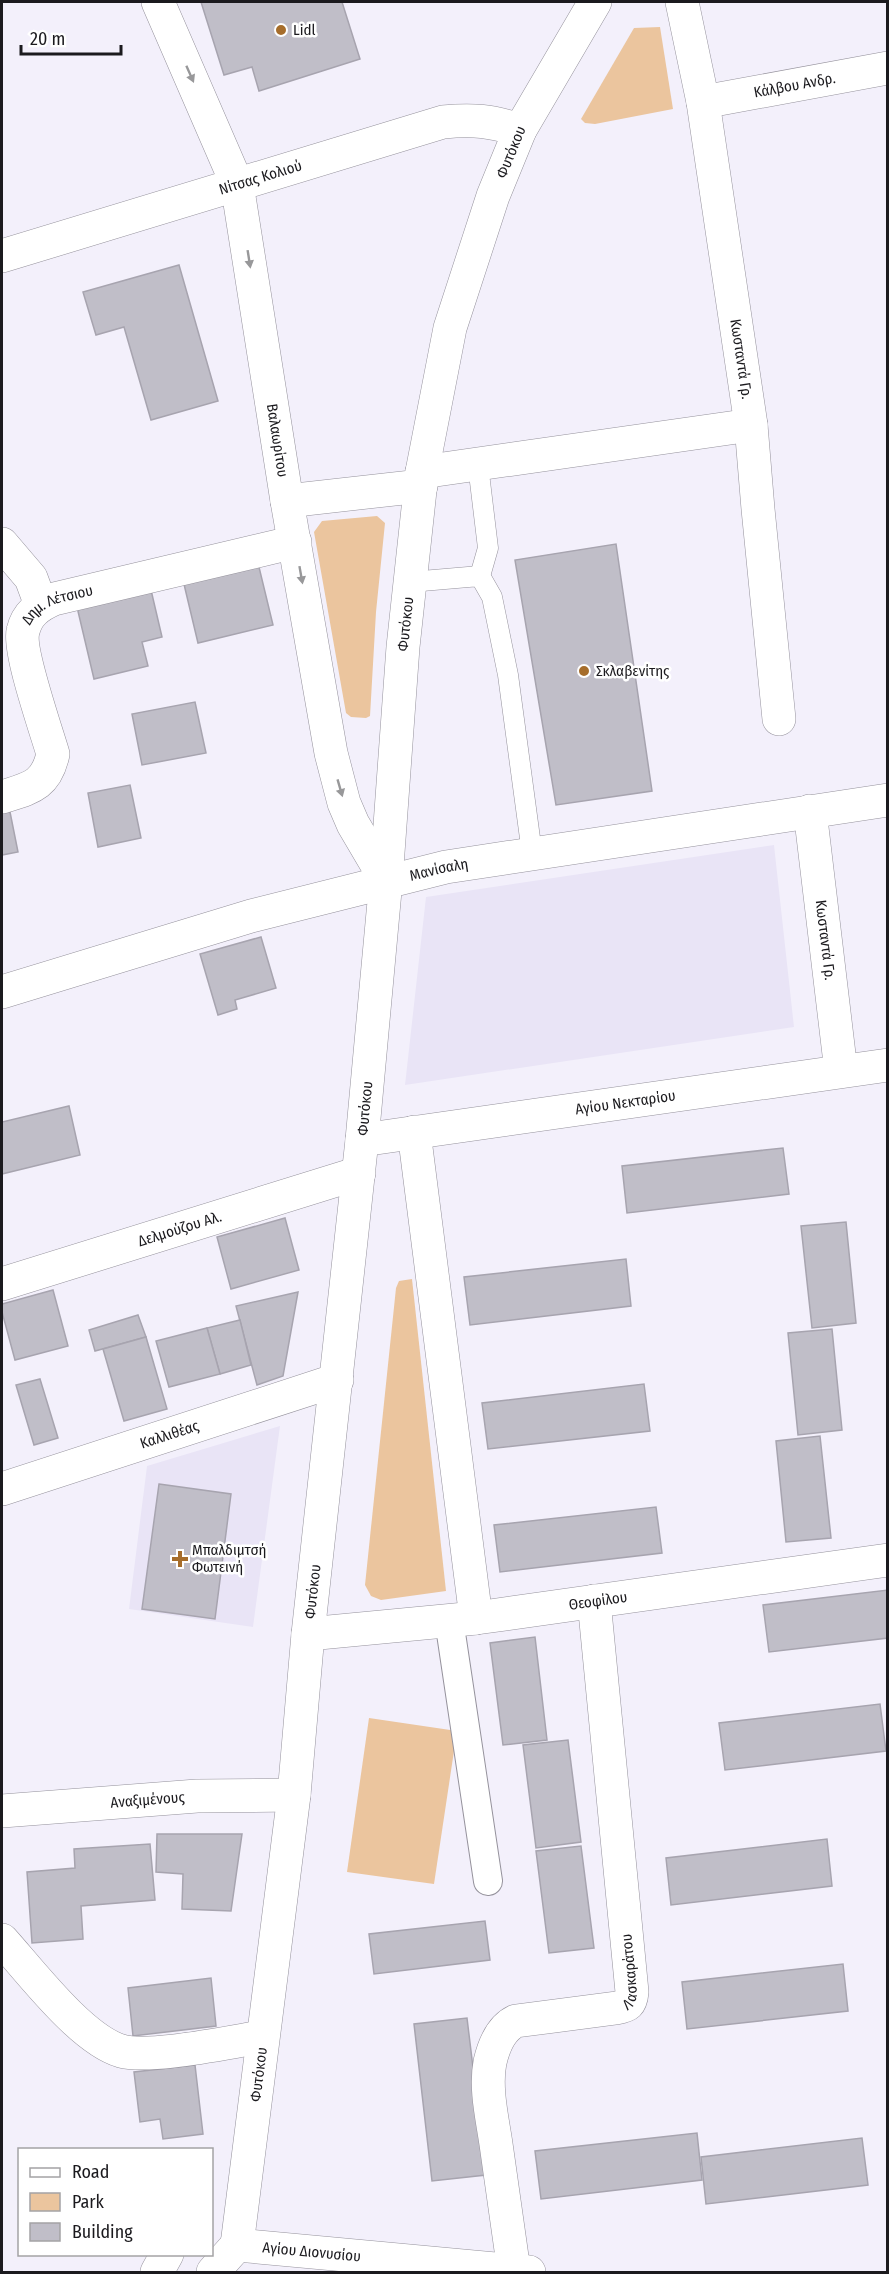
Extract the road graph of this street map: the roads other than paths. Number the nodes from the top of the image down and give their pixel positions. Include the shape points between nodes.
1 (158, 2) edge
2 (594, 2) edge
3 (682, 2) edge
4 (888, 68) edge
5 (703, 102) junction
6 (520, 130) junction
7 (237, 184) junction
8 (2, 256) edge
9 (751, 425) junction
10 (478, 465) junction
11 (422, 479) junction
12 (287, 501) junction
13 (295, 542) junction
14 (2, 544) edge
15 (480, 576) junction
16 (410, 582) junction
17 (41, 604) junction
18 (779, 718) dead end
19 (2, 797) edge
20 (888, 800) edge
21 (810, 811) junction
22 (532, 853) junction
23 (386, 880) junction
24 (2, 992) edge
25 (888, 1065) edge
26 (842, 1071) junction
27 (414, 1132) junction
28 (362, 1140) junction
29 (359, 1173) junction
30 (2, 1281) edge
31 (337, 1380) junction
32 (2, 1489) edge
33 (888, 1560) edge
34 (594, 1601) junction
35 (463, 1619) junction
36 (309, 1634) junction
37 (294, 1795) junction
38 (2, 1811) edge
39 (488, 1881) dead end
40 (2, 1940) edge
41 (262, 2037) junction
42 (166, 2256) edge
43 (240, 2259) edge
44 (157, 2272) edge
45 (213, 2272) edge
46 (521, 2272) edge

1 -> 7 street, Βαλαωρίτου
2 - 6 street, Φυτόκου
3 - 5 street, Κωσταντά Γρ.
4 - 5 street, Κάλβου Ανδρ.
5 - 9 street, Κωσταντά Γρ.
6 - 7 street, Νίτσας Κολιού via 492,121 443,122
6 - 11 street, Φυτόκου via 493,196 450,328
7 - 8 street, Νίτσας Κολιού
7 -> 12 street, Βαλαωρίτου
9 - 10 street
9 - 18 street, Κωσταντά Γρ.
10 - 11 street
10 - 15 lane via 489,548
11 - 12 street
11 - 16 street, Φυτόκου
12 - 13 street, Βαλαωρίτου
13 - 17 street, Δημ. Λέτσιου
13 -> 23 street, Βαλαωρίτου via 338,738 341,792 353,824
14 - 17 street via 30,578
15 - 16 lane
15 - 22 lane via 492,597 508,675
16 - 23 street, Φυτόκου
17 - 19 street, Δημ. Λέτσιου via 26,621 22,645 53,754 51,764 40,783
20 - 21 street, Μανίσαλη
21 - 22 street, Μανίσαλη
21 - 26 street, Κωσταντά Γρ.
22 - 23 street, Μανίσαλη
23 - 24 street, Μανίσαλη via 251,916
23 - 28 street, Φυτόκου
25 - 26 street, Αγίου Νεκταρίου
26 - 27 street, Αγίου Νεκταρίου
27 - 28 street, Αγίου Νεκταρίου
27 - 35 street
28 - 29 street, Φυτόκου
29 - 30 street, Δελμούζου Αλ.
29 - 31 street, Φυτόκου
31 - 32 street, Καλλιθέας
31 - 36 street, Φυτόκου
33 - 34 street, Θεοφίλου
34 - 35 street, Θεοφίλου
34 - 46 street, Λασκαράτου via 632,1992 627,2006 516,2021 500,2035 493,2051 490,2102
35 - 36 street, Θεοφίλου
35 - 39 street
36 - 37 street, Φυτόκου
37 - 38 street, Αναξιμένους via 196,1796
37 - 41 street, Φυτόκου
40 - 41 street via 80,2026 92,2037 122,2051 159,2052
41 - 43 street, Φυτόκου
42 - 44 street
43 - 45 street
43 - 46 street, Αγίου Διονυσίου

